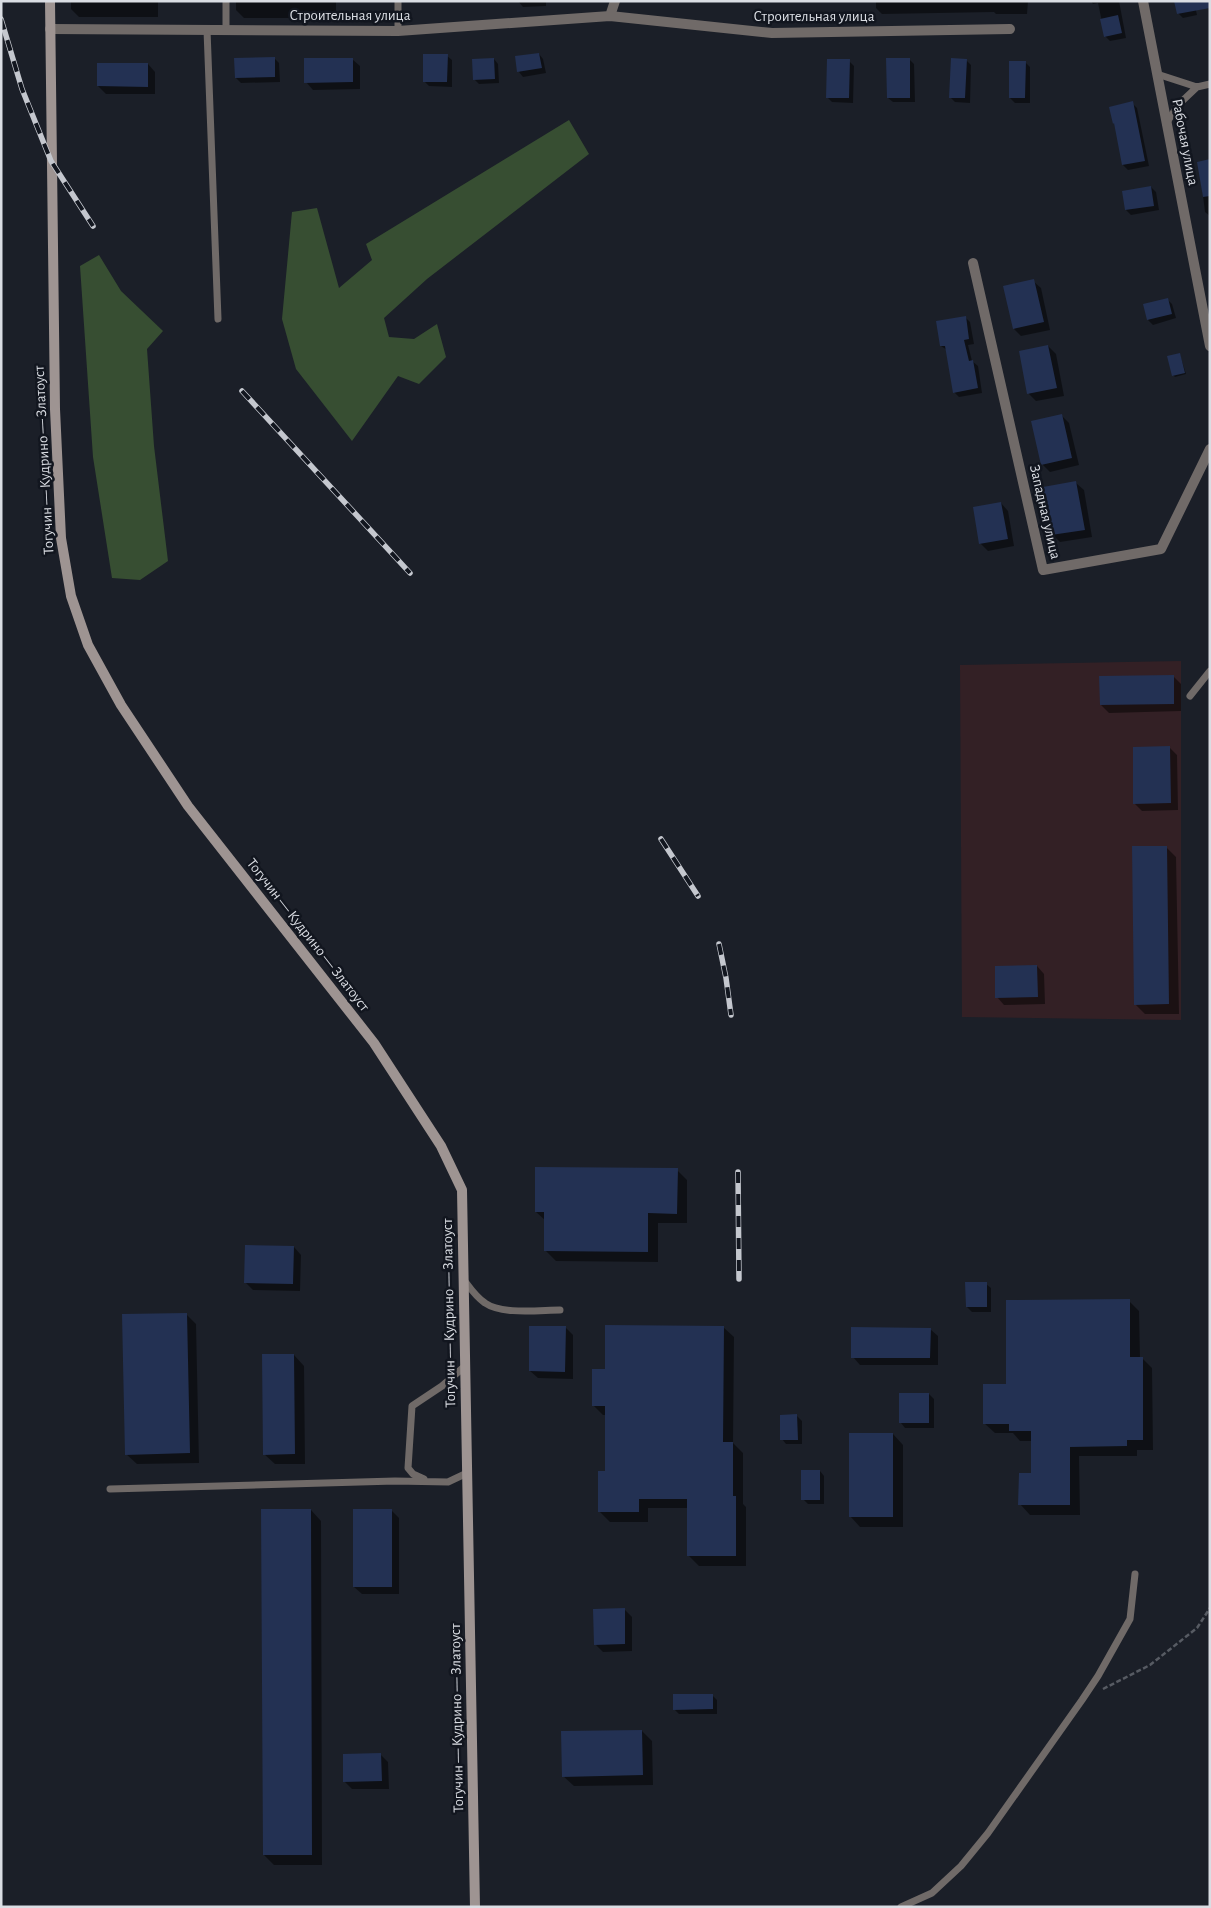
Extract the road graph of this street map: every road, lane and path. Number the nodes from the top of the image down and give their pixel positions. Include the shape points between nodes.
1 (50, 1) edge
2 (226, 1) edge
3 (398, 1) edge
4 (615, 1) edge
5 (1143, 1) edge
6 (610, 16) junction
7 (50, 29) junction
8 (207, 30) junction
9 (226, 30) junction
10 (1010, 30) dead end
11 (398, 31) junction
12 (1157, 74) junction
13 (1210, 84) edge
14 (1197, 87) junction
15 (1166, 124) junction
16 (973, 263) dead end
17 (218, 319) dead end
18 (1210, 346) edge
19 (1210, 449) edge
20 (1210, 671) edge
21 (1190, 696) dead end
22 (464, 1280) junction
23 (560, 1310) dead end
24 (465, 1366) junction
25 (467, 1473) junction
26 (429, 1481) junction
27 (110, 1489) dead end
28 (1135, 1574) dead end
29 (1210, 1608) edge
30 (1082, 1700) junction
31 (475, 1907) edge
32 (901, 1907) edge

1 - 7 street, Тогучин — Кудрино — Златоуст
2 - 9 lane
3 - 11 lane
4 - 6 street
5 - 12 street, Рабочая улица
6 - 10 street, Строительная улица via 772,33
6 - 11 street, Строительная улица
7 - 8 street, Строительная улица
7 - 22 street, Тогучин — Кудрино — Златоуст via 55,409 61,538 71,596 88,645 120,706 182,798 374,1043 441,1146 462,1190
8 - 9 street, Строительная улица
8 - 17 lane
9 - 11 street, Строительная улица
12 - 14 lane
12 - 15 street, Рабочая улица
13 - 14 lane
14 - 15 lane via 1178,105
15 - 18 street, Рабочая улица
16 - 19 street, Западная улица via 1043,570 1161,549
20 - 21 lane
22 - 23 lane via 486,1304 499,1309
22 - 24 street, Тогучин — Кудрино — Златоуст
24 - 25 street, Тогучин — Кудрино — Златоуст
24 - 26 lane via 412,1406 408,1468
25 - 26 lane via 448,1482
25 - 31 street, Тогучин — Кудрино — Златоуст
26 - 27 lane
28 - 30 lane via 1130,1619
29 - 30 path via 1197,1628 1150,1665
30 - 32 lane via 961,1866 932,1894

